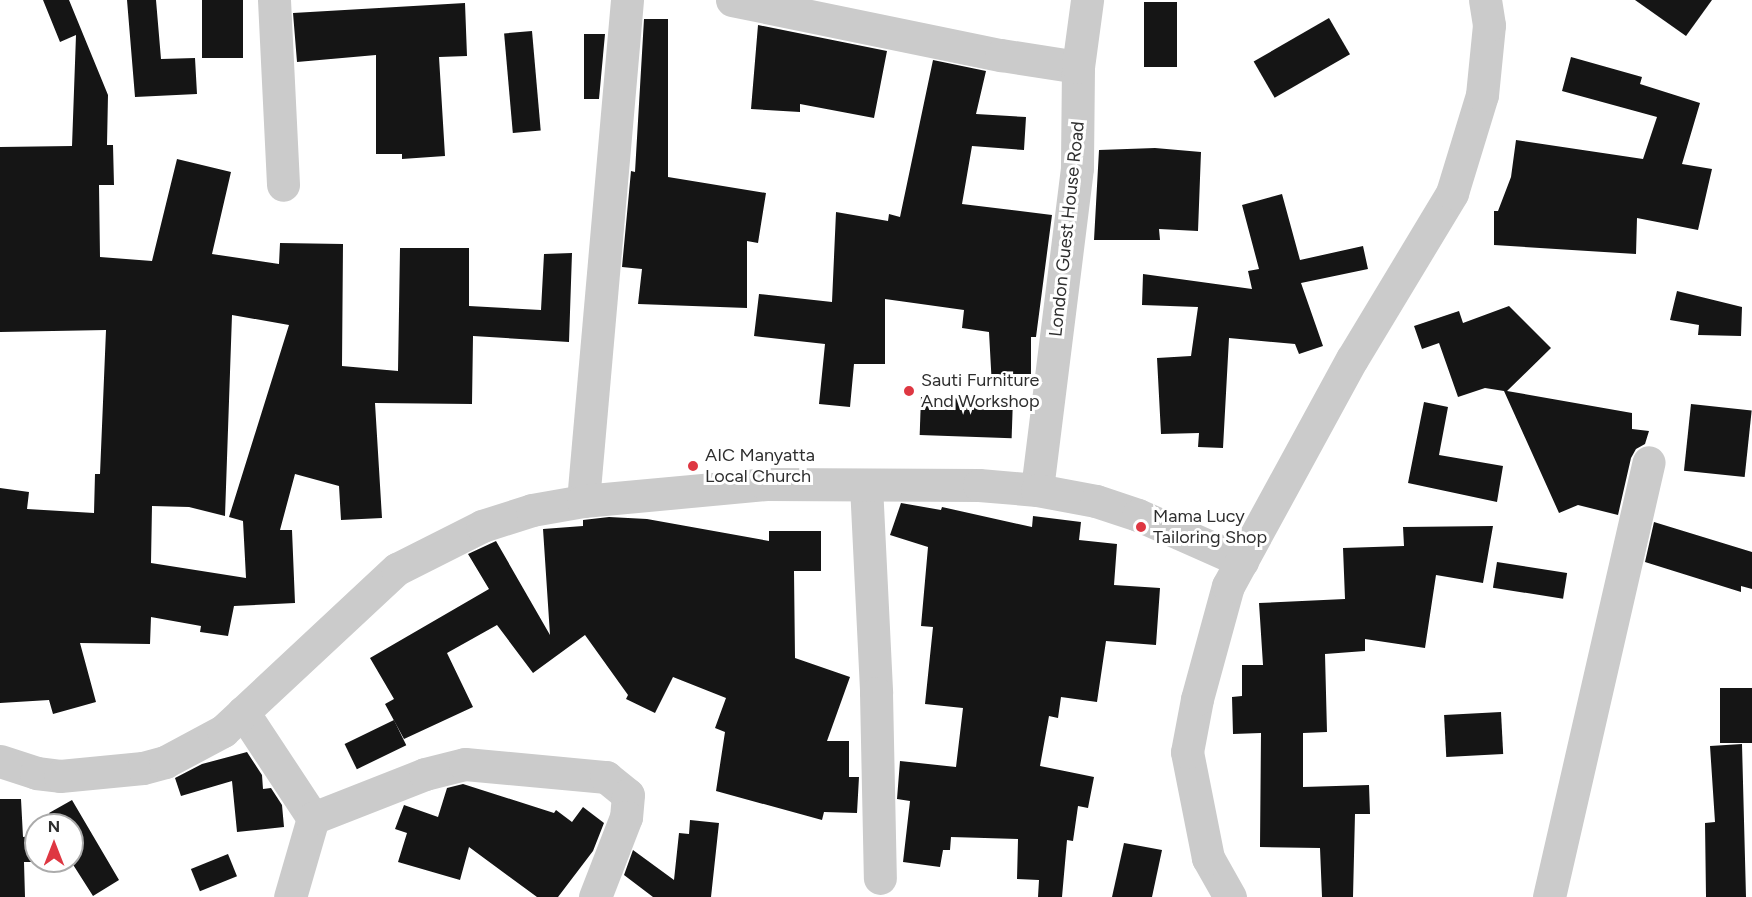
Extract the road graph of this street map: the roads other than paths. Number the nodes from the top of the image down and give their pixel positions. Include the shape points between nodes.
1 (274, 0) edge
2 (627, 0) edge
3 (732, 0) edge
4 (1087, 0) edge
5 (1485, 0) edge
6 (1078, 67) junction
7 (283, 185) dead end
8 (1649, 462) dead end
9 (866, 485) junction
10 (1037, 490) junction
11 (583, 501) junction
12 (1242, 561) junction
13 (243, 712) junction
14 (0, 761) edge
15 (313, 818) junction
16 (880, 878) dead end
17 (290, 897) edge
18 (595, 897) edge
19 (1230, 897) edge
20 (1549, 897) edge

1 - 7 street
2 - 11 street
3 - 6 street
4 - 6 street, London Guest House Road
5 - 12 street via 1489,24 1482,95 1452,193 1352,359
6 - 10 street, London Guest House Road via 1077,168
8 - 20 street
9 - 10 street
9 - 11 street via 766,484
9 - 16 street
10 - 12 street via 1096,501 1138,515
11 - 13 street via 532,510 482,526 397,569
12 - 19 street via 1228,586 1197,699 1187,752 1208,858
13 - 14 street via 223,731 194,748 143,768 60,776
13 - 15 street
15 - 17 street
15 - 18 street via 426,774 465,764 606,777 628,795 626,817

